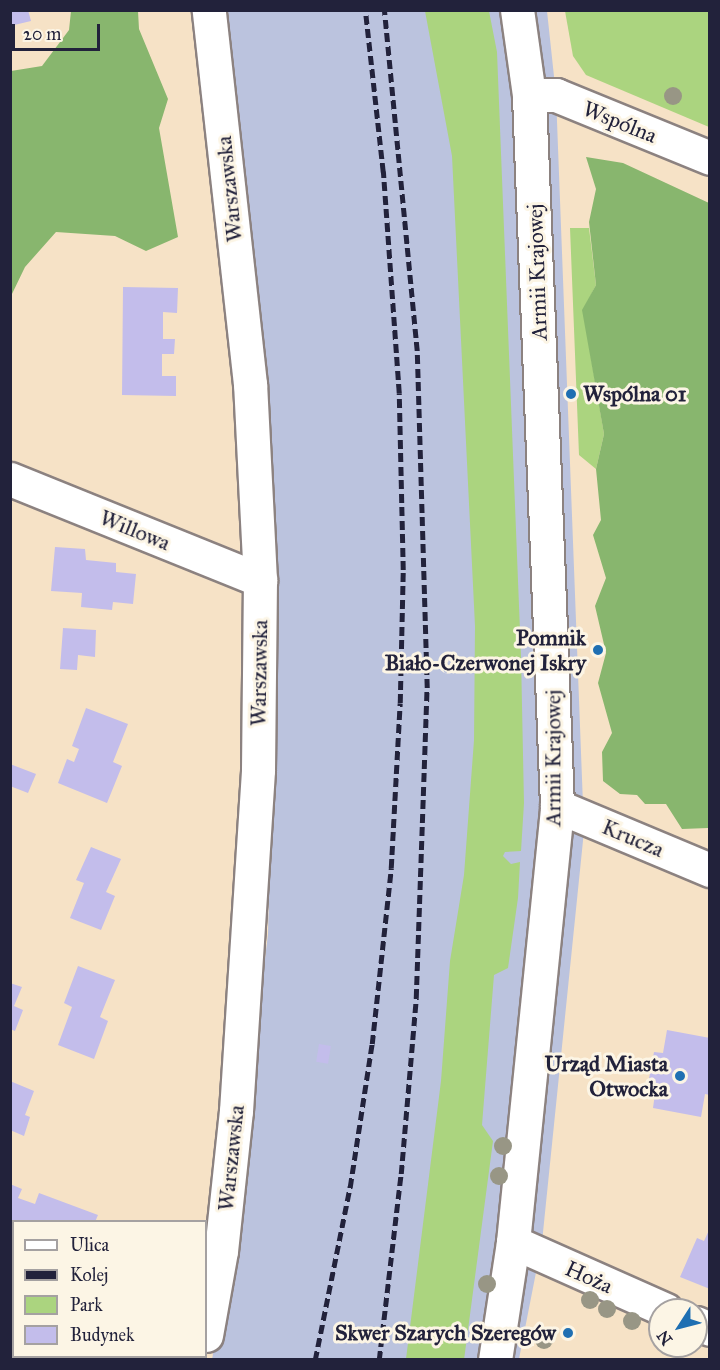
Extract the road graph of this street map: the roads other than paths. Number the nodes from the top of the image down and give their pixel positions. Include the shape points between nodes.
1 (209, 10) edge
2 (517, 10) edge
3 (529, 95) junction
4 (710, 158) edge
5 (10, 479) edge
6 (260, 580) junction
7 (557, 806) junction
8 (710, 870) edge
9 (513, 1242) junction
10 (648, 1302) edge
11 (207, 1329) edge
12 (495, 1359) edge

1 - 6 street, Warszawska via 250,384
2 - 3 street, Armii Krajowej
3 - 4 street, Wspólna via 556,95
3 - 7 street, Armii Krajowej
5 - 6 street, Willowa
6 - 11 street, Warszawska via 258,770 236,1112 221,1251
7 - 8 street, Krucza
7 - 9 street, Armii Krajowej
9 - 10 street, Hoża
9 - 12 street, Armii Krajowej

